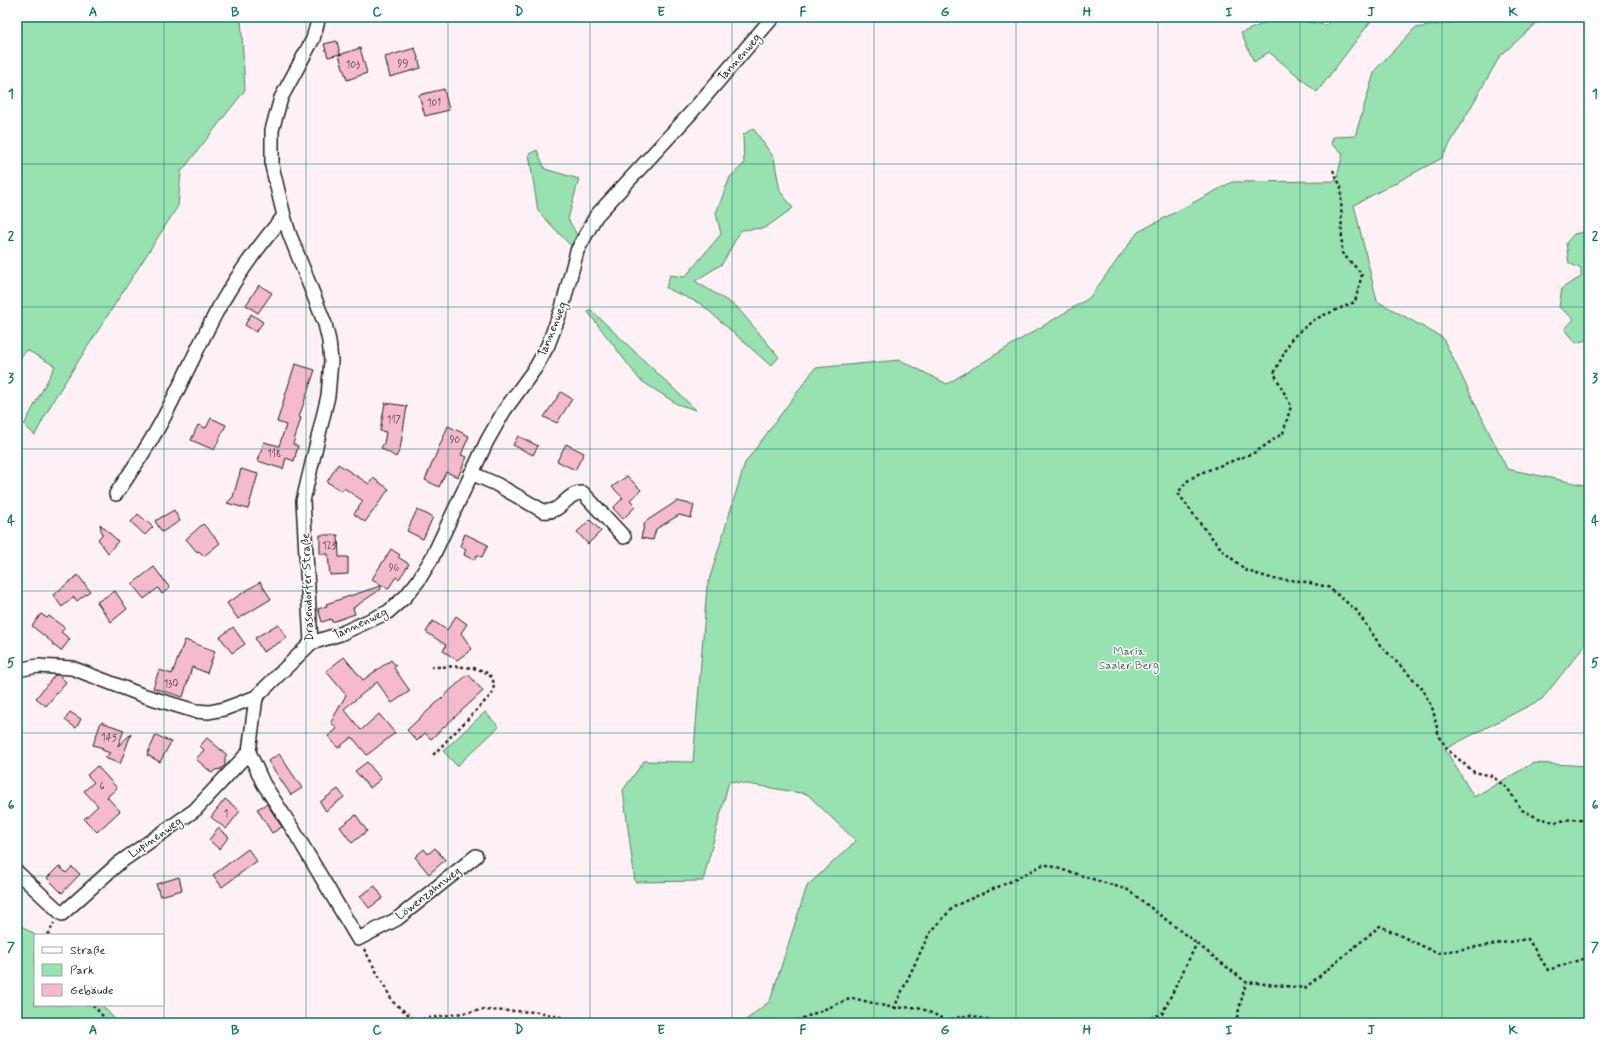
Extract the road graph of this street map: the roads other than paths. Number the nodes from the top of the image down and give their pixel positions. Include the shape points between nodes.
1 (319, 17) edge
2 (774, 17) edge
3 (284, 216) junction
4 (471, 473) junction
5 (116, 494) dead end
6 (624, 537) dead end
7 (311, 643) junction
8 (17, 670) edge
9 (256, 697) junction
10 (249, 752) junction
11 (476, 856) dead end
12 (17, 872) edge

1 - 3 street, Drasendorfer Straße via 313,39 281,98 272,130 272,166
2 - 4 street, Tannenweg via 690,114 596,216 577,251 562,308 548,345 536,367 504,411
3 - 5 street via 265,238 221,303 164,418
3 - 7 street, Drasendorfer Straße via 325,324 331,361 328,396 303,501
4 - 6 street via 550,512 572,495 583,493
4 - 7 street, Tannenweg via 432,558 405,596 388,612 340,634
7 - 9 street, Drasendorfer Straße
8 - 9 street, Drasendorfer Straße via 38,666 72,668 142,695 195,711 224,709
9 - 10 street
10 - 11 street, Löwenzahnweg via 263,784 358,939 397,919
10 - 12 street, Lupinenweg via 195,810 119,863 62,914

